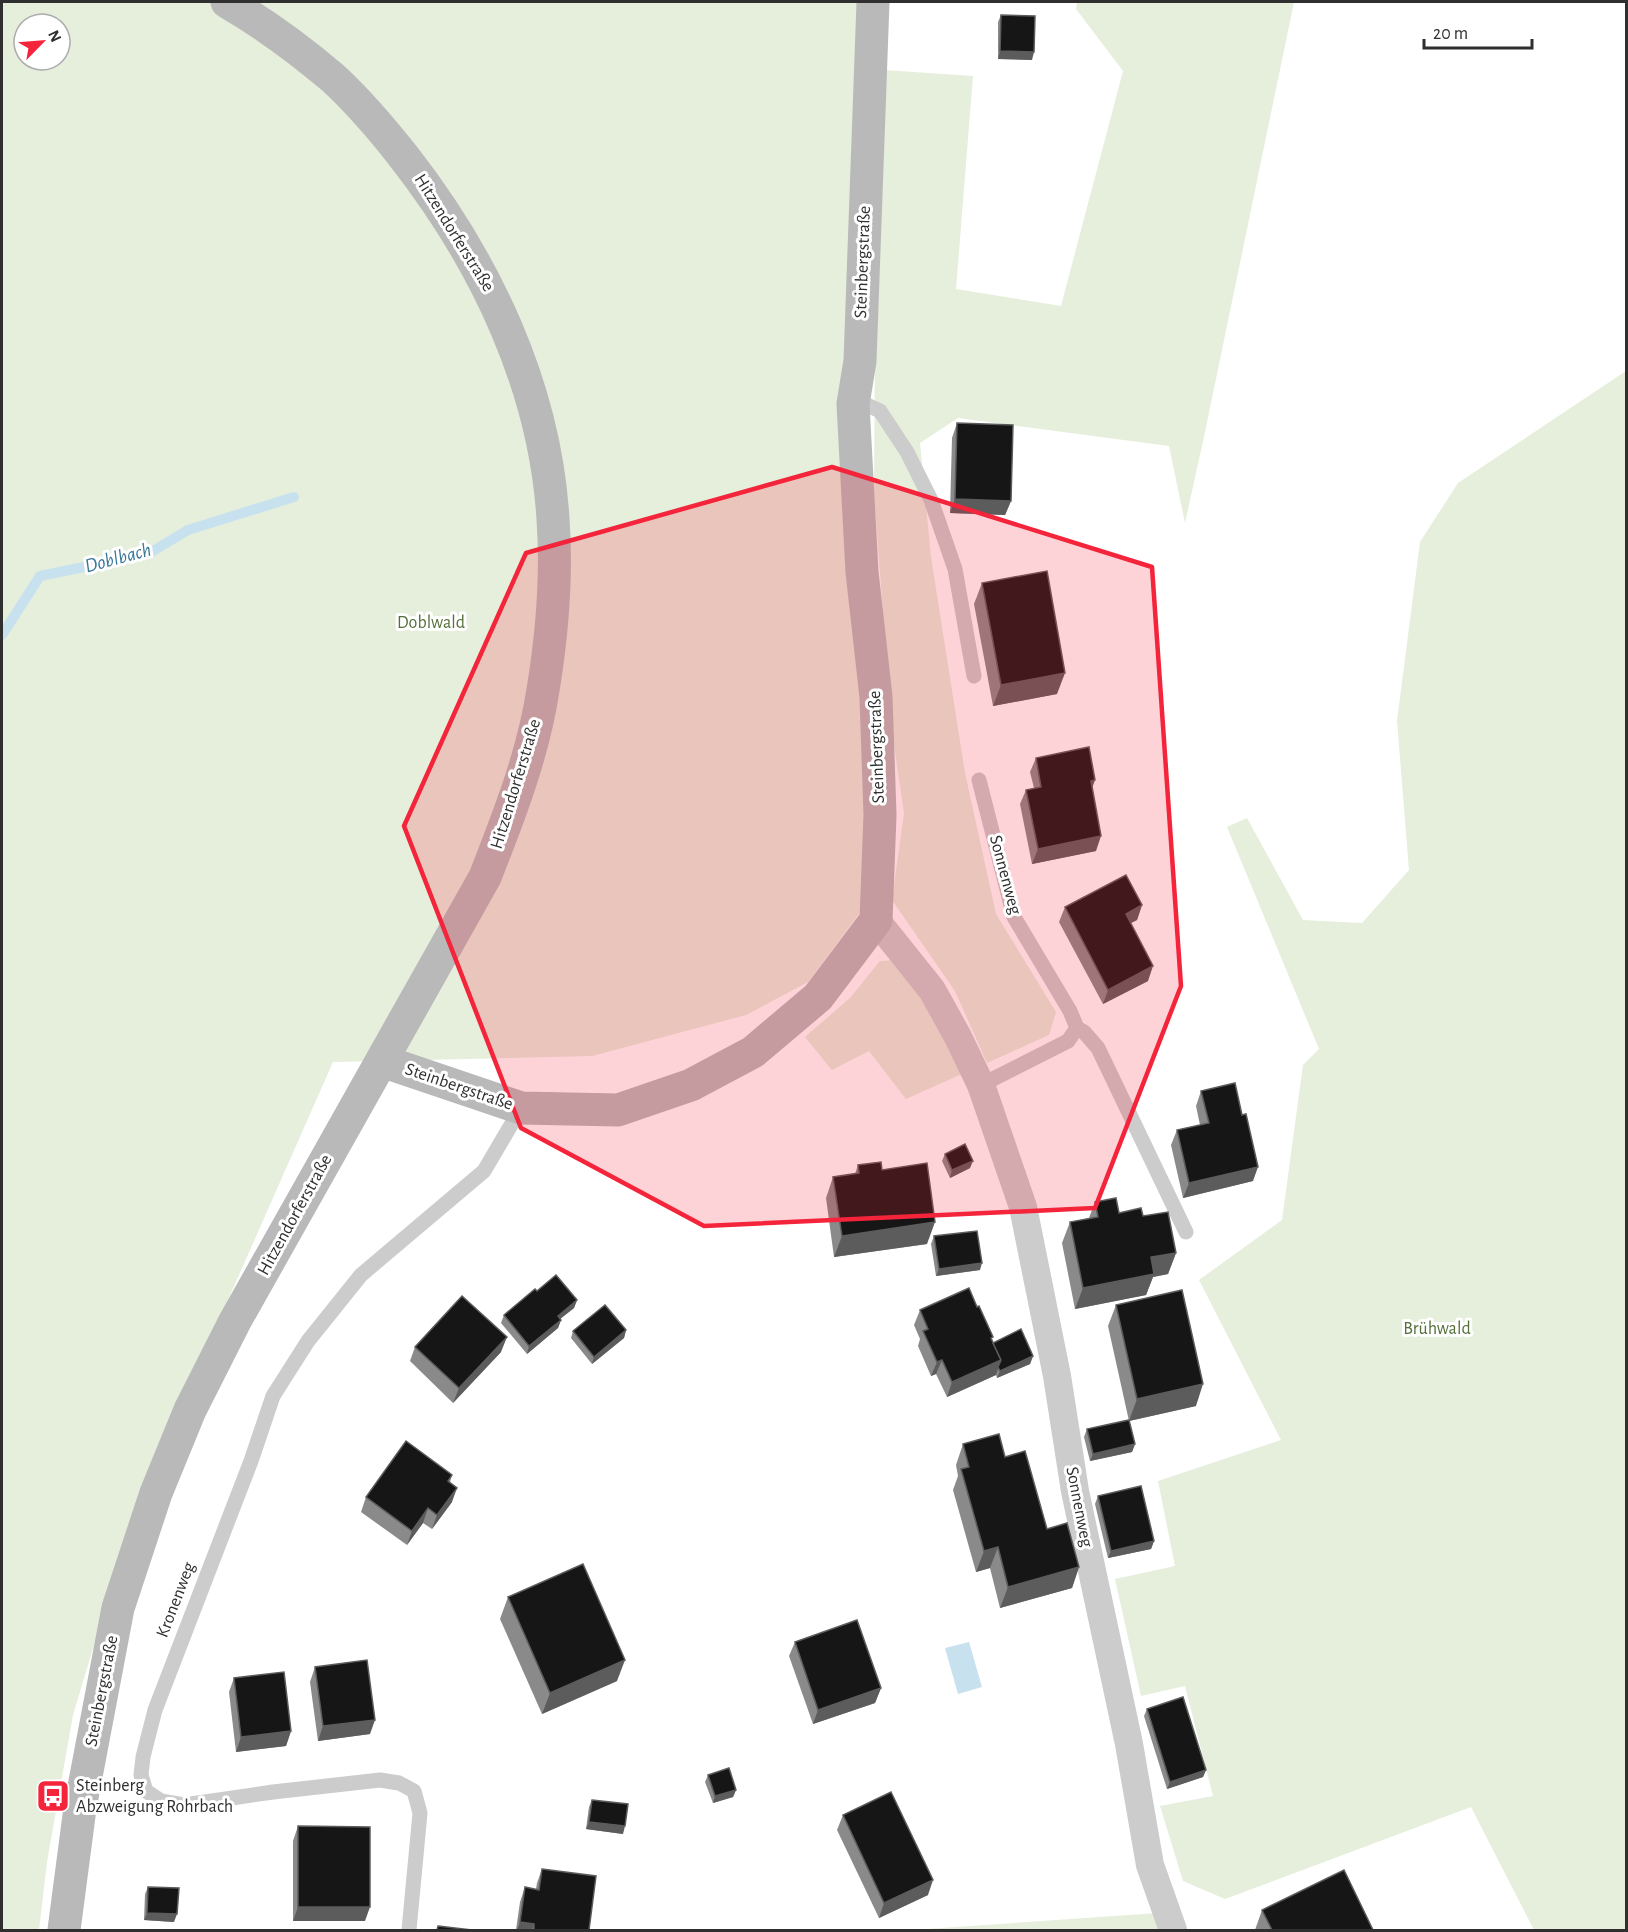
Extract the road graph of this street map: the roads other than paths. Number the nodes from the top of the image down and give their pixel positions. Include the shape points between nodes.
1 (227, 2) edge
2 (873, 2) edge
3 (853, 404) junction
4 (974, 676) dead end
5 (979, 780) dead end
6 (876, 920) junction
7 (1077, 1028) junction
8 (382, 1061) junction
9 (981, 1084) junction
10 (521, 1108) junction
11 (1186, 1232) dead end
12 (156, 1493) joint
13 (64, 1930) edge
14 (409, 1930) edge
15 (1173, 1930) edge

1 - 8 main road, Hitzendorferstraße via 292,45 334,80 380,125 429,188 496,302 517,356 546,460 553,519 553,585 543,690 530,751 485,877
2 - 3 main road, Steinbergstraße via 860,361
3 - 4 lane via 865,404 880,411 907,452 930,500 955,569
3 - 6 main road, Steinbergstraße via 862,572 876,697 880,815
5 - 7 lane, Sonnenweg via 1014,917
6 - 9 street, Sonnenweg via 932,990
6 - 10 main road, Steinbergstraße via 818,997 753,1052 691,1085 618,1110
7 - 9 lane via 1068,1041
7 - 11 lane, Sonnenweg via 1098,1048
8 - 10 main road, Steinbergstraße
8 - 12 main road, Hitzendorferstraße via 234,1321 190,1410
9 - 15 street, Sonnenweg via 1023,1207 1150,1865
10 - 14 lane, Kronenweg via 484,1172 361,1275 308,1341 273,1396 155,1710 143,1757 141,1775 146,1791 161,1801 184,1805 380,1780 414,1791 420,1813
12 - 13 main road, Steinbergstraße via 118,1608 80,1808

